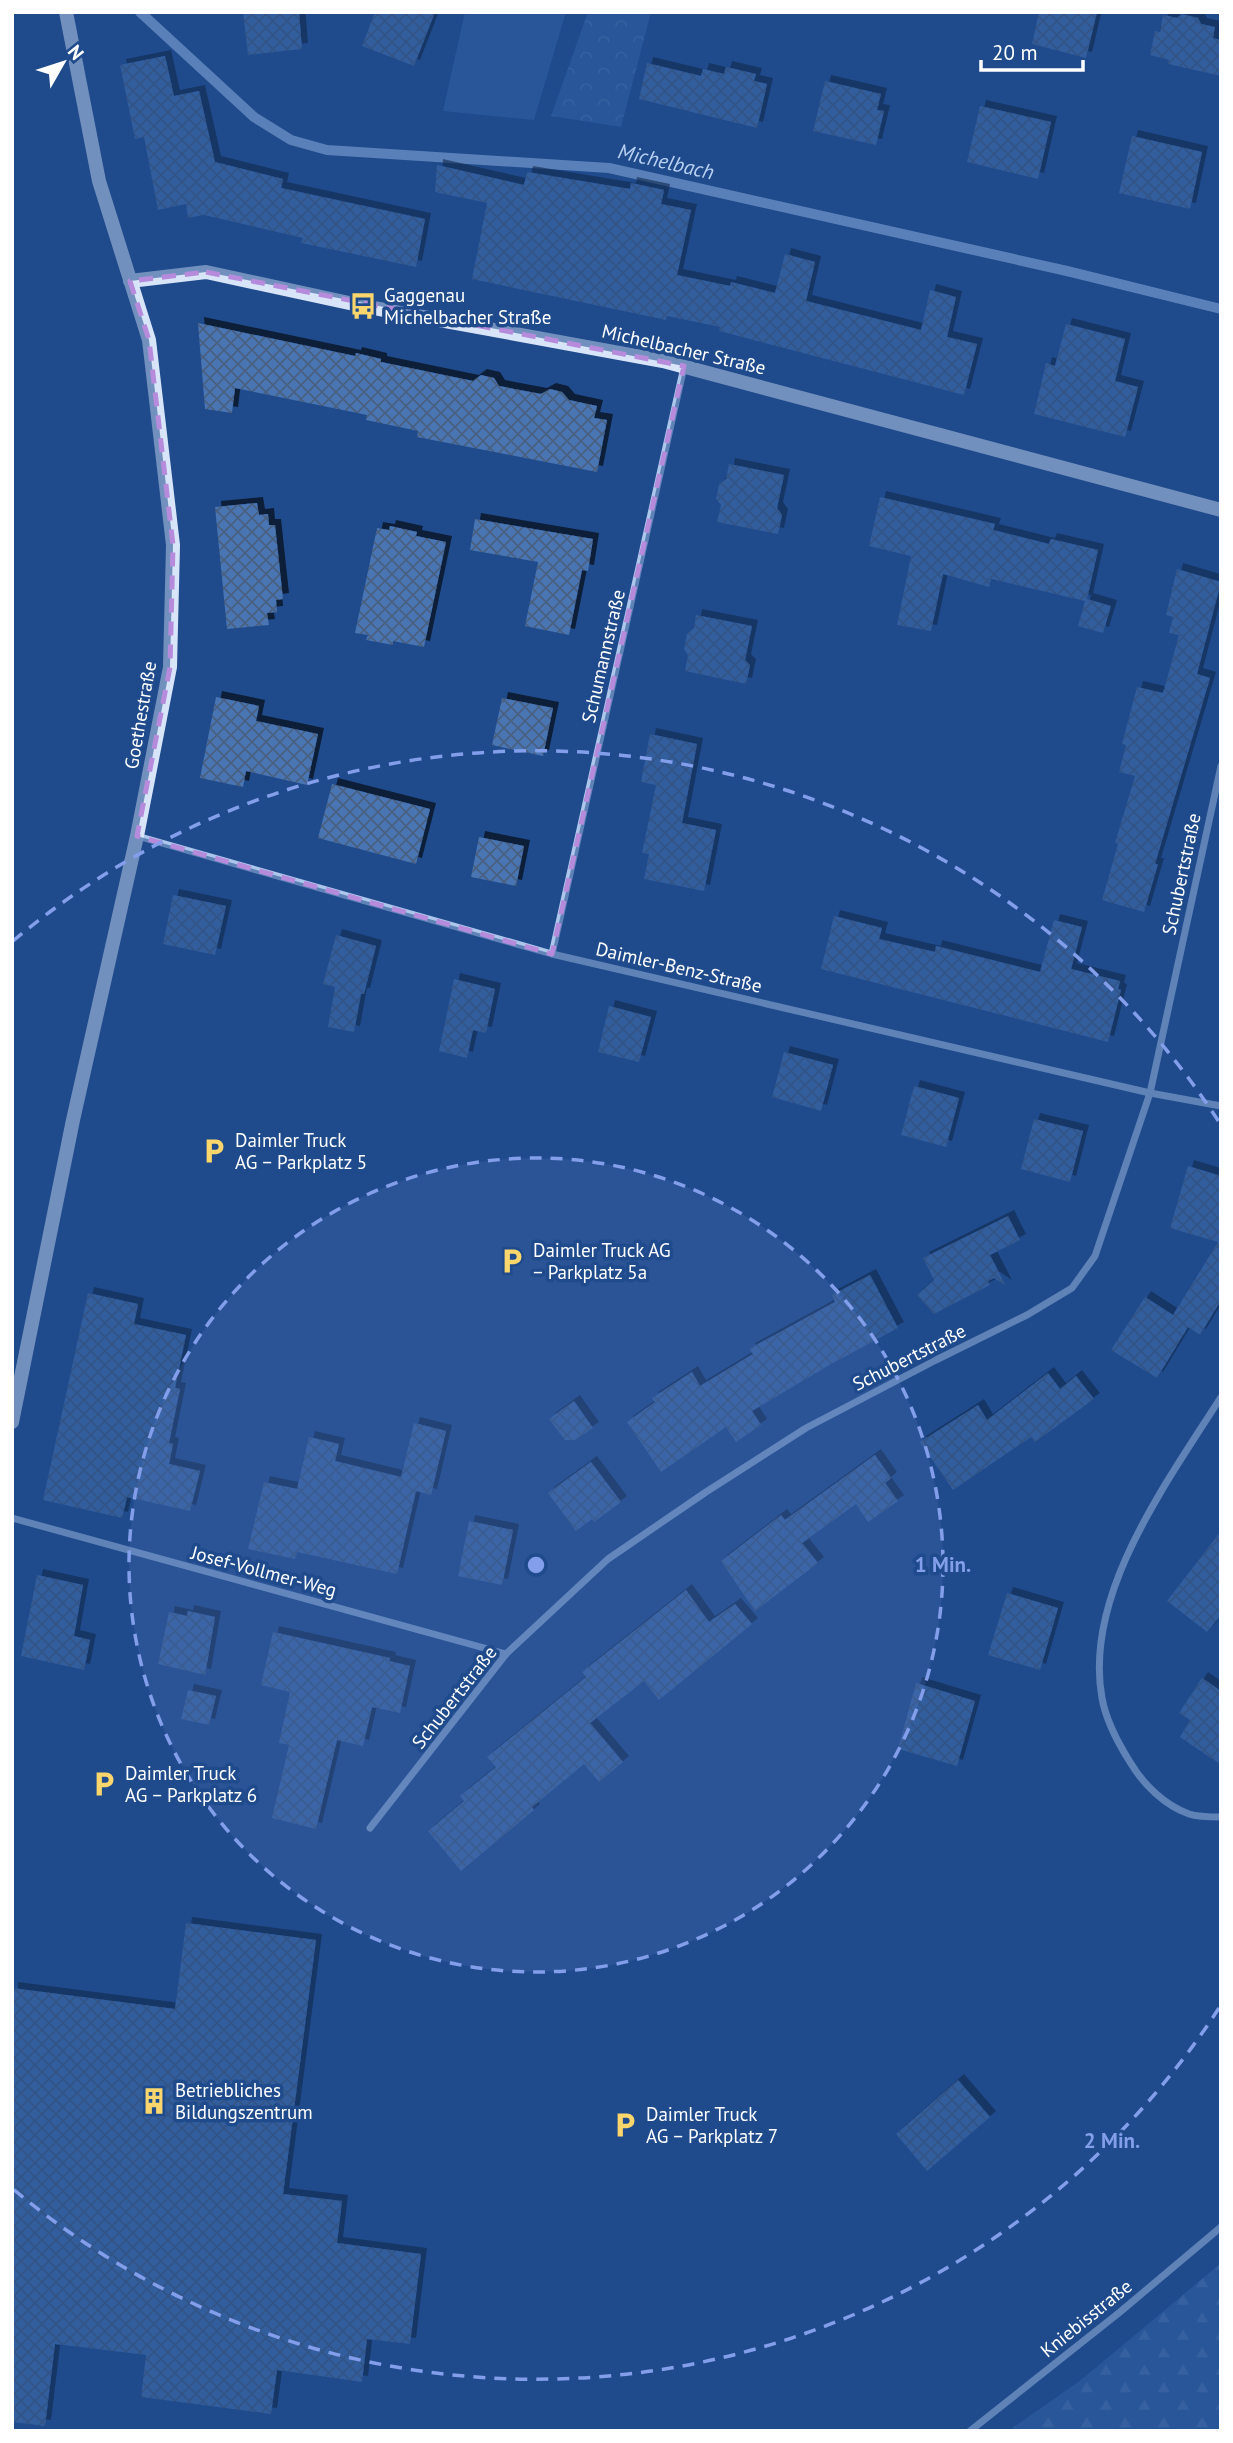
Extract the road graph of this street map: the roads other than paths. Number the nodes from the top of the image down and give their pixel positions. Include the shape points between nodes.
1 (66, 12) edge
2 (130, 281) junction
3 (684, 366) junction
4 (1221, 510) edge
5 (1221, 766) edge
6 (136, 836) junction
7 (552, 954) junction
8 (1150, 1093) junction
9 (1221, 1106) edge
10 (1221, 1396) edge
11 (12, 1422) edge
12 (12, 1518) edge
13 (506, 1654) junction
14 (1221, 1817) edge
15 (370, 1828) dead end
16 (1221, 2227) edge
17 (970, 2431) edge

1 - 2 main road, Goethestraße via 99,181
2 - 3 main road, Michelbacher Straße via 206,272
2 - 6 main road, Goethestraße via 149,340 173,545 170,667
3 - 4 main road, Michelbacher Straße
3 - 7 street, Schumannstraße
5 - 8 street, Schubertstraße
6 - 7 street, Daimler-Benz-Straße
6 - 11 main road, Goethestraße via 72,1120
7 - 8 street, Daimler-Benz-Straße
8 - 9 street, Daimler-Benz-Straße
8 - 13 street, Schubertstraße via 1095,1256 1072,1288 806,1428 717,1485 608,1559
10 - 14 street via 1153,1505 1116,1582 1100,1641 1099,1674 1102,1700 1117,1740 1138,1775 1156,1795 1189,1814
12 - 13 street, Josef-Vollmer-Weg
13 - 15 street, Schubertstraße
16 - 17 street, Kniebisstraße

